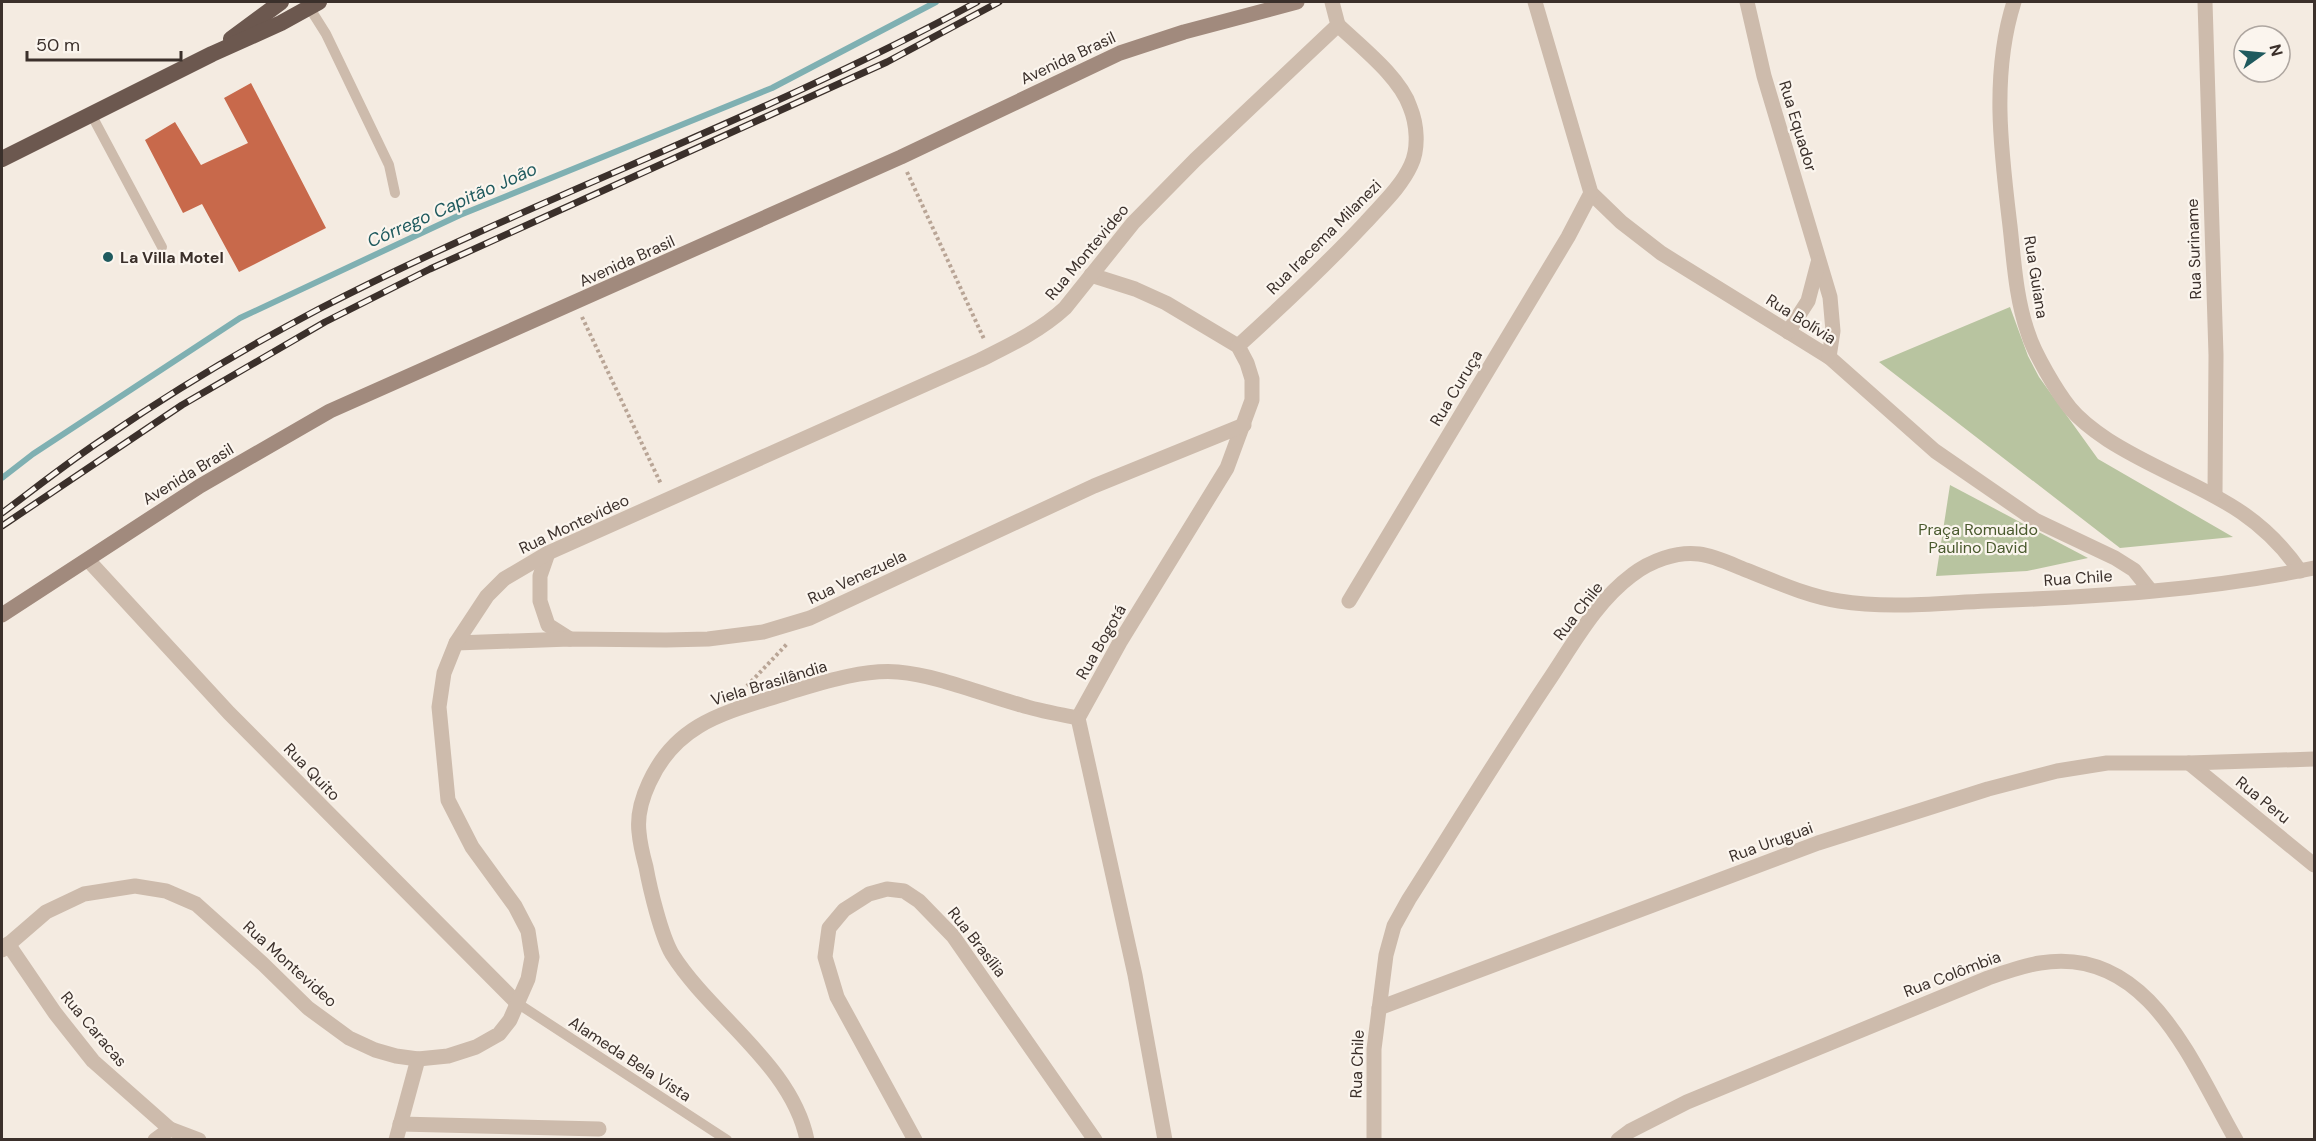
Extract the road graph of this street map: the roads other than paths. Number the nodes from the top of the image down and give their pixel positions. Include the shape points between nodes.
1 (281, 2) edge
2 (1297, 2) edge
3 (1332, 2) edge
4 (1534, 2) edge
5 (1747, 2) edge
6 (2014, 2) edge
7 (2205, 2) edge
8 (314, 4) edge
9 (1338, 25) junction
10 (212, 54) junction
11 (91, 114) junction
12 (2, 159) edge
13 (395, 193) dead end
14 (1591, 193) junction
15 (162, 247) dead end
16 (1819, 260) junction
17 (1091, 275) junction
18 (1788, 332) junction
19 (1238, 346) junction
20 (1829, 357) junction
21 (1244, 425) junction
22 (2214, 494) junction
23 (548, 553) junction
24 (88, 560) junction
25 (2307, 570) edge
26 (2151, 590) junction
27 (1349, 601) dead end
28 (2, 615) edge
29 (570, 639) junction
30 (456, 643) junction
31 (1078, 718) junction
32 (2314, 759) edge
33 (2189, 764) junction
34 (2314, 865) edge
35 (5, 947) edge
36 (517, 1003) junction
37 (1378, 1008) junction
38 (418, 1059) junction
39 (400, 1124) junction
40 (170, 1129) junction
41 (599, 1129) dead end
42 (154, 1140) edge
43 (199, 1140) edge
44 (396, 1140) edge
45 (727, 1140) edge
46 (807, 1140) edge
47 (915, 1140) edge
48 (1095, 1140) edge
49 (1164, 1140) edge
50 (1374, 1140) edge
51 (1618, 1140) edge
52 (2236, 1140) edge

1 - 10 highway
2 - 24 main road, Avenida Brasil via 1120,53 901,157 330,411 200,486
3 - 9 street
4 - 14 street, Rua Bolívia
5 - 16 street, Rua Equador via 1764,76
6 - 22 street, Rua Guiana via 2001,58 2001,141 2017,290 2028,335 2070,409 2107,440
7 - 22 street, Rua Suriname via 2216,344
8 - 10 highway
8 - 13 lane via 389,165
9 - 17 street, Rua Montevideo via 1133,223
9 - 19 street, Rua Iracema Milanezi via 1399,86 1410,105 1416,141 1412,163 1400,186 1338,252
10 - 11 highway
11 - 12 highway
11 - 15 lane
14 - 18 street, Rua Bolívia via 1661,253
14 - 27 street, Rua Curuça
16 - 18 street via 1808,301
16 - 20 street, Rua Equador via 1830,297 1833,331
17 - 19 street via 1166,303
17 - 23 street, Rua Montevideo via 1053,319 1038,330
18 - 20 street, Rua Bolívia
19 - 21 street, Rua Bogotá via 1252,379 1252,399
20 - 26 street, Rua Bolívia via 1935,451 2035,520 2134,570
21 - 29 street, Rua Venezuela via 1094,486 810,618 763,632 708,639
21 - 31 street, Rua Bogotá via 1227,468
22 - 25 street, Rua Guiana via 2271,535
23 - 29 street via 540,576 540,601 548,625
23 - 30 street, Rua Montevideo via 504,579 487,596
24 - 28 main road, Avenida Brasil
24 - 36 street, Rua Quito via 229,713
25 - 26 street, Rua Chile
26 - 37 street, Rua Chile via 2017,600 1882,604 1807,594 1699,554 1664,558 1634,573 1605,600 1576,640 1409,898 1394,926
29 - 30 street, Rua Venezuela
30 - 36 street, Rua Montevideo via 444,673 439,708 448,800 472,847 515,906 528,931 532,957 528,979
31 - 46 street, Viela Brasilândia via 962,686 899,672 877,672 805,688 711,719 677,742 658,763 642,799 639,830 650,892 671,952 780,1082 794,1103
31 - 49 street via 1135,975
32 - 33 street, Rua Uruguai
33 - 34 street, Rua Peru
33 - 37 street, Rua Uruguai via 2107,763 1988,789 1818,843
35 - 38 street, Rua Montevideo via 46,912 84,894 135,886 166,891 196,904 308,1008 349,1038 396,1056
35 - 40 street, Rua Caracas via 93,1061
36 - 38 street, Rua Montevideo via 499,1034 448,1056
36 - 45 lane, Alameda Bela Vista
37 - 50 street, Rua Chile
38 - 39 street
39 - 41 street
39 - 44 street
40 - 42 street
40 - 43 street, Rua Caracas
47 - 48 street, Rua Brasília via 837,997 825,957 829,928 844,910 869,894 887,889 904,891 919,901 953,936
51 - 52 street, Rua Colômbia via 1687,1102 1988,978 2042,962 2080,962 2109,971 2152,1003 2174,1029

